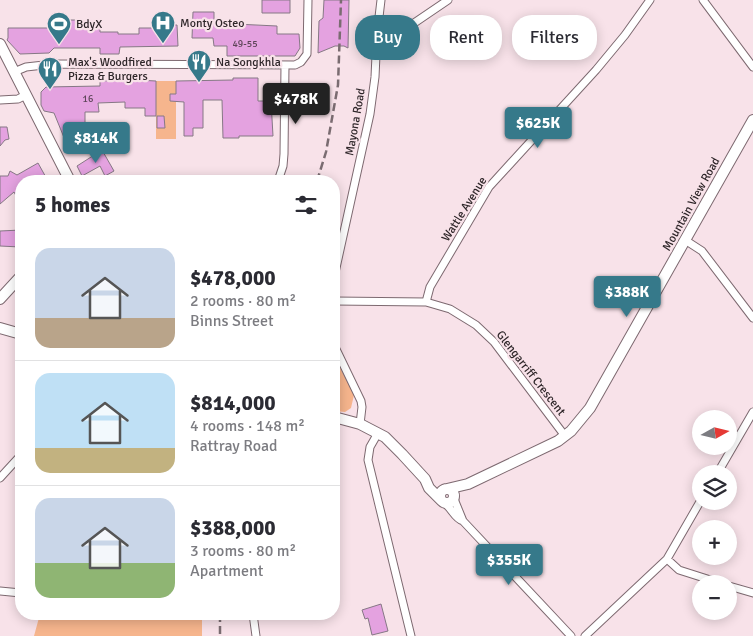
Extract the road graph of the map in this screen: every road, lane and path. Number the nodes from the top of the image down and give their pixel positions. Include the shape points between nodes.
1 (308, 0) edge
2 (381, 0) edge
3 (448, 0) edge
4 (650, 0) edge
5 (702, 0) edge
6 (379, 15) edge
7 (420, 19) edge
8 (0, 44) edge
9 (376, 60) edge
10 (284, 65) junction
11 (753, 67) edge
12 (14, 72) junction
13 (26, 95) junction
14 (0, 100) edge
15 (753, 120) edge
16 (67, 175) edge
17 (280, 175) edge
18 (685, 240) junction
19 (340, 250) edge
20 (15, 283) edge
21 (0, 299) edge
22 (340, 301) edge
23 (426, 302) junction
24 (753, 318) edge
25 (0, 328) edge
26 (15, 332) edge
27 (340, 357) edge
28 (753, 412) edge
29 (340, 419) edge
30 (360, 424) junction
31 (378, 433) junction
32 (565, 436) junction
33 (15, 462) edge
34 (722, 465) edge
35 (0, 478) edge
36 (425, 479) junction
37 (468, 484) junction
38 (447, 489) junction
39 (449, 500) junction
40 (695, 510) edge
41 (667, 559) junction
42 (695, 575) edge
43 (737, 588) edge
44 (0, 590) edge
45 (15, 592) edge
46 (753, 593) edge
47 (254, 620) edge
48 (256, 636) edge
49 (411, 636) edge
50 (571, 636) edge
51 (585, 636) edge

1 - 10 street via 307,54 298,64
2 - 6 street, Mayona Road
3 - 7 street
4 - 23 street, Wattle Avenue via 596,70 489,187 430,287
5 - 11 street
8 - 12 street
9 - 19 street, Mayona Road via 370,114
10 - 12 street via 53,64
10 - 17 street via 284,154
12 - 13 street
13 - 14 street
13 - 16 street
15 - 18 street, Mountain View Road
18 - 24 street via 702,251
18 - 32 street, Mountain View Road via 590,408
20 - 21 street
22 - 23 street, Glengarriff Crescent
23 - 32 street, Glengarriff Crescent via 450,310 484,331
25 - 26 street
27 - 30 street via 361,401
28 - 34 street
29 - 30 street
30 - 31 street
31 - 36 street via 397,448
31 - 49 street via 370,447 368,460
32 - 37 street, Mountain View Road
33 - 35 street
36 - 38 street
36 - 39 street via 429,488
37 - 38 street, Mountain View Road
37 - 39 street, Mountain View Road
38 - 39 street via 440,497
39 - 50 street via 463,522
40 - 41 street
41 - 42 street via 679,570
41 - 51 street
43 - 46 street
44 - 45 street
47 - 48 street

